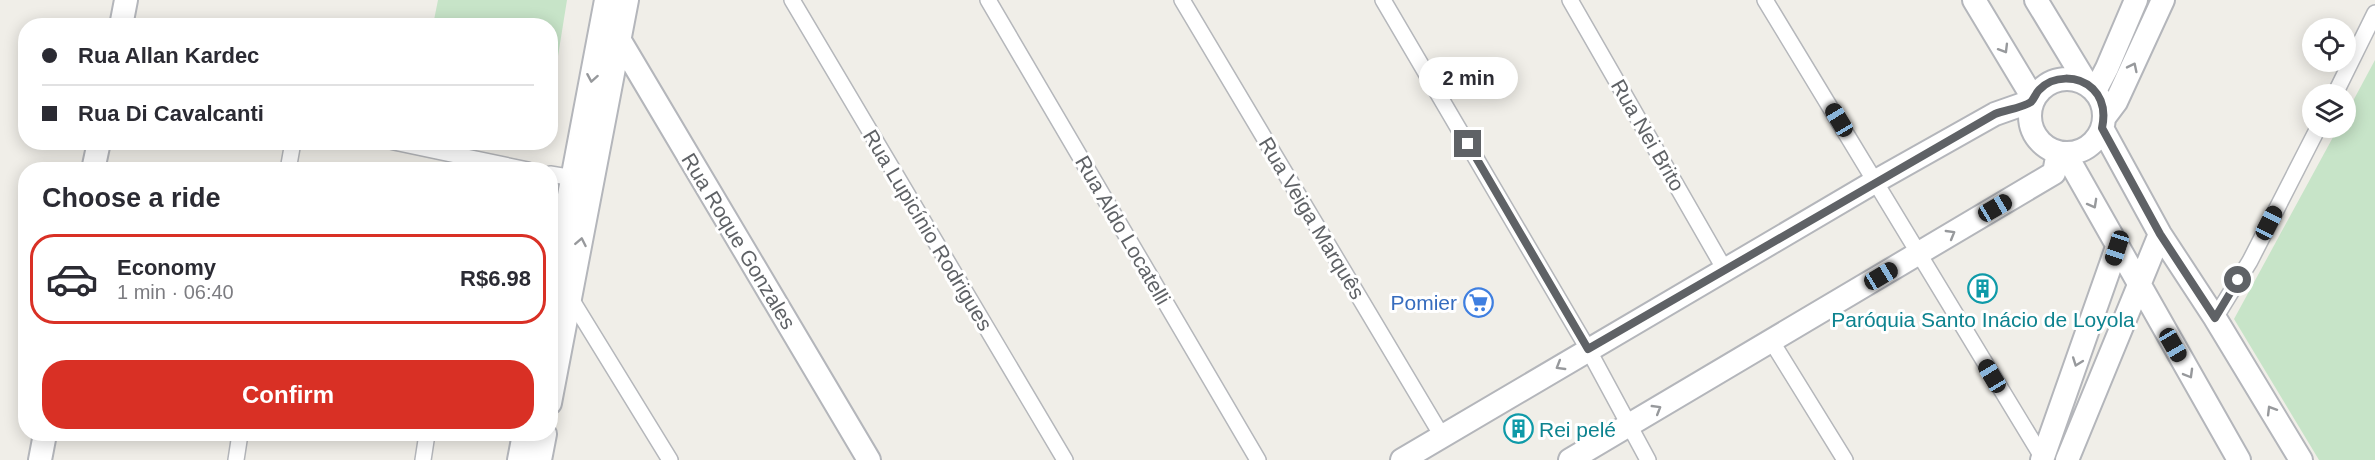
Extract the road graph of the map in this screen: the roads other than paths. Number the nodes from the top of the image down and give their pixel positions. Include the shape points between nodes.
1 (126, 0) edge
2 (606, 0) edge
3 (627, 0) edge
4 (792, 0) edge
5 (988, 0) edge
6 (1182, 0) edge
7 (1383, 0) edge
8 (1570, 0) edge
9 (1765, 0) edge
10 (1974, 0) edge
11 (2036, 0) edge
12 (2136, 0) edge
13 (2163, 0) edge
14 (2375, 13) edge
15 (123, 18) edge
16 (610, 36) junction
17 (2340, 84) edge
18 (2091, 87) junction
19 (2032, 100) junction
20 (2103, 123) junction
21 (2313, 138) edge
22 (424, 150) edge
23 (2061, 152) junction
24 (469, 162) edge
25 (558, 175) edge
26 (583, 179) junction
27 (1876, 181) junction
28 (2160, 234) junction
29 (2117, 248) junction
30 (1917, 254) junction
31 (558, 260) edge
32 (1725, 270) junction
33 (2140, 287) junction
34 (560, 296) edge
35 (558, 317) edge
36 (2215, 318) junction
37 (1772, 342) junction
38 (1588, 349) junction
39 (1628, 426) junction
40 (1442, 436) junction
41 (44, 441) edge
42 (239, 441) edge
43 (427, 441) edge
44 (523, 441) edge
45 (544, 441) edge
46 (2043, 459) edge
47 (40, 460) edge
48 (236, 460) edge
49 (423, 460) edge
50 (519, 460) edge
51 (540, 460) edge
52 (670, 460) edge
53 (869, 460) edge
54 (1065, 460) edge
55 (1258, 460) edge
56 (1402, 460) edge
57 (1570, 460) edge
58 (1648, 460) edge
59 (1845, 460) edge
60 (2067, 460) edge
61 (2239, 460) edge
62 (2301, 460) edge

1 - 15 main road
2 - 16 main road
3 - 16 main road
4 - 54 street, Rua Lupicínio Rodrigues
5 - 55 street, Rua Aldo Locatelli
6 - 40 street, Rua Veiga Marquês
7 - 38 street
8 - 32 street, Rua Nei Brito
9 - 27 street
10 -> 19 main road
11 - 18 main road
12 - 18 main road via 2108,68
20 -> 13 main road
14 - 17 street
16 - 26 main road
16 - 53 main road, Rua Roque Gonzales
18 - 19 main road via 2078,80 2057,79 2039,90
18 - 20 main road via 2100,99
19 - 23 main road via 2029,112 2033,133 2039,141
19 - 27 main road via 1995,114
20 - 23 main road via 2098,137 2084,149
20 - 28 main road
21 - 36 street via 2250,261
22 - 24 street
23 -> 29 main road
30 -> 23 main road via 2054,174
25 - 26 street
26 - 31 main road
34 -> 26 main road
27 - 30 street
27 - 32 main road
28 - 33 main road
28 - 36 main road
29 - 33 main road
29 -> 46 main road
30 - 37 main road
30 - 46 street
32 - 38 main road
33 - 60 main road
33 -> 61 main road
34 - 35 main road
34 - 52 street
62 -> 36 main road
39 -> 37 main road
37 - 59 street
38 - 39 street
38 -> 40 main road
39 - 57 main road
39 - 58 street
40 - 56 main road
41 - 47 main road
42 - 48 street
43 - 49 street
44 - 50 main road
45 - 51 main road

